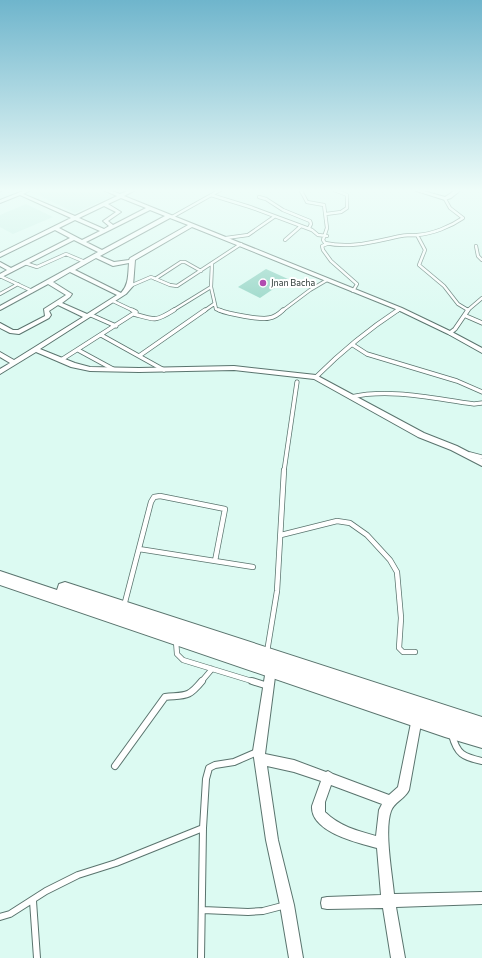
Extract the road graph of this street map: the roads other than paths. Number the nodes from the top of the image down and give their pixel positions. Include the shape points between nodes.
1 (43, 234) edge
2 (65, 234) edge
3 (99, 234) edge
4 (138, 234) edge
5 (175, 234) edge
6 (214, 234) edge
7 (250, 234) edge
8 (292, 234) edge
9 (316, 234) edge
10 (422, 234) edge
11 (417, 235) junction
12 (326, 236) joint
13 (73, 238) junction
14 (226, 238) junction
15 (285, 240) dead end
16 (82, 242) junction
17 (241, 244) junction
18 (327, 244) junction
19 (0, 246) edge
20 (476, 246) dead end
21 (8, 250) junction
22 (102, 252) junction
23 (0, 255) edge
24 (96, 256) junction
25 (482, 260) edge
26 (131, 261) junction
27 (25, 262) junction
28 (85, 262) junction
29 (212, 262) junction
30 (0, 264) edge
31 (11, 270) junction
32 (71, 270) junction
33 (201, 271) junction
34 (0, 276) edge
35 (155, 279) junction
36 (327, 280) junction
37 (49, 282) junction
38 (18, 284) junction
39 (130, 286) junction
40 (211, 286) junction
41 (32, 291) junction
42 (353, 291) junction
43 (0, 294) edge
44 (121, 295) junction
45 (482, 298) edge
46 (113, 301) junction
47 (58, 303) junction
48 (214, 304) junction
49 (0, 308) edge
50 (400, 309) junction
51 (468, 310) junction
52 (134, 314) junction
53 (89, 316) junction
54 (466, 316) junction
55 (482, 323) edge
56 (116, 326) junction
57 (1, 327) edge
58 (450, 333) junction
59 (101, 335) junction
60 (352, 345) junction
61 (36, 350) junction
62 (78, 350) junction
63 (482, 351) edge
64 (0, 354) edge
65 (139, 356) junction
66 (61, 360) junction
67 (15, 363) junction
68 (113, 369) junction
69 (165, 370) junction
70 (0, 372) edge
71 (316, 377) junction
72 (297, 382) dead end
73 (482, 392) edge
74 (351, 397) junction
75 (482, 403) edge
76 (454, 448) junction
77 (482, 457) edge
78 (482, 463) edge
79 (281, 535) junction
80 (139, 549) junction
81 (214, 561) junction
82 (253, 567) dead end
83 (0, 568) edge
84 (0, 578) edge
85 (123, 609) junction
86 (176, 637) junction
87 (416, 652) dead end
88 (212, 669) junction
89 (269, 670) junction
90 (417, 718) junction
91 (482, 728) edge
92 (450, 729) junction
93 (482, 738) edge
94 (260, 755) junction
95 (482, 761) edge
96 (115, 766) dead end
97 (328, 777) junction
98 (390, 801) junction
99 (203, 828) junction
100 (383, 844) junction
101 (482, 898) edge
102 (32, 901) junction
103 (388, 901) junction
104 (327, 903) dead end
105 (287, 905) junction
106 (203, 910) junction
107 (0, 917) edge
108 (37, 958) edge
109 (201, 958) edge
110 (296, 958) edge
111 (398, 958) edge

1 - 21 street
2 - 13 street
3 - 16 street
4 - 22 street
5 - 26 street
6 - 14 street
7 - 14 lane
8 - 15 lane
9 - 12 lane
10 - 11 lane
11 - 18 lane via 363,244
11 - 51 lane via 425,250 419,265 444,286 458,304
12 - 18 lane via 323,240
13 - 16 street
13 - 27 street
14 - 17 street
16 - 22 street
17 - 29 lane
17 - 36 street
18 - 42 lane via 322,246 322,250 357,284
19 - 21 street
20 - 25 lane via 478,256
21 - 23 street
22 - 24 street
24 - 26 street via 113,264
24 - 28 street
26 - 39 street
27 - 28 lane via 37,267 66,254
27 - 31 street
28 - 32 street
29 - 33 lane
29 - 40 lane
30 - 31 street
31 - 34 street
32 - 37 street
32 - 44 street
33 - 35 lane via 175,286
33 - 35 lane via 181,262
34 - 38 lane
35 - 39 lane via 149,278
36 - 42 street
36 - 48 lane via 274,317 267,319 222,312 216,309
37 - 41 street
37 - 47 street via 69,294
38 - 41 lane
38 - 43 lane
39 - 44 street
40 - 48 lane
40 - 52 lane via 160,319 154,320
41 - 49 street
42 - 50 street
44 - 46 street
45 - 51 lane
46 - 52 lane via 136,311
46 - 53 street
47 - 53 street
47 - 57 street via 46,310 47,317 22,332
48 - 65 lane
50 - 58 street
50 - 60 lane
51 - 54 lane
52 - 56 lane
53 - 56 lane
53 - 61 street
54 - 55 lane
54 - 58 lane
56 - 59 lane
58 - 63 street
59 - 62 lane
59 - 65 lane
60 - 71 lane via 332,360
60 - 73 lane via 367,354 452,379
61 - 66 street
61 - 67 street
62 - 66 lane
62 - 68 lane
64 - 67 street
65 - 69 lane
66 - 68 street via 80,367
67 - 70 street
68 - 69 street
69 - 71 street via 240,368
71 - 74 street
72 - 79 lane via 282,486
74 - 75 lane via 368,393 393,393
74 - 76 street via 421,435
76 - 77 lane
76 - 78 street
79 - 87 lane via 337,521 350,523 362,531 395,568 399,584 401,618 399,648 403,652
79 - 89 lane
80 - 81 lane
80 - 81 lane via 150,502 154,497 160,496 225,509
80 - 85 lane
81 - 82 lane
83 - 85 highway
84 - 86 highway
85 - 89 highway
86 - 88 lane via 177,654 183,660
86 - 89 highway
88 - 89 lane
88 - 96 lane via 188,695 165,697
89 - 90 highway
89 - 91 highway
89 - 94 street
90 - 92 highway
90 - 98 street via 403,790
92 - 93 highway
92 - 95 lane via 455,747 460,754
94 - 97 street
94 - 99 lane via 209,768
94 - 105 street via 272,840
97 - 98 street
97 - 100 street via 319,808 320,816 338,828
98 - 100 street via 385,810
99 - 102 lane via 116,863 78,875
99 - 106 lane
100 - 103 street
101 - 103 street
102 - 107 lane
102 - 108 lane
103 - 104 street
103 - 111 street
105 - 106 lane via 248,912
105 - 110 street
106 - 109 lane

